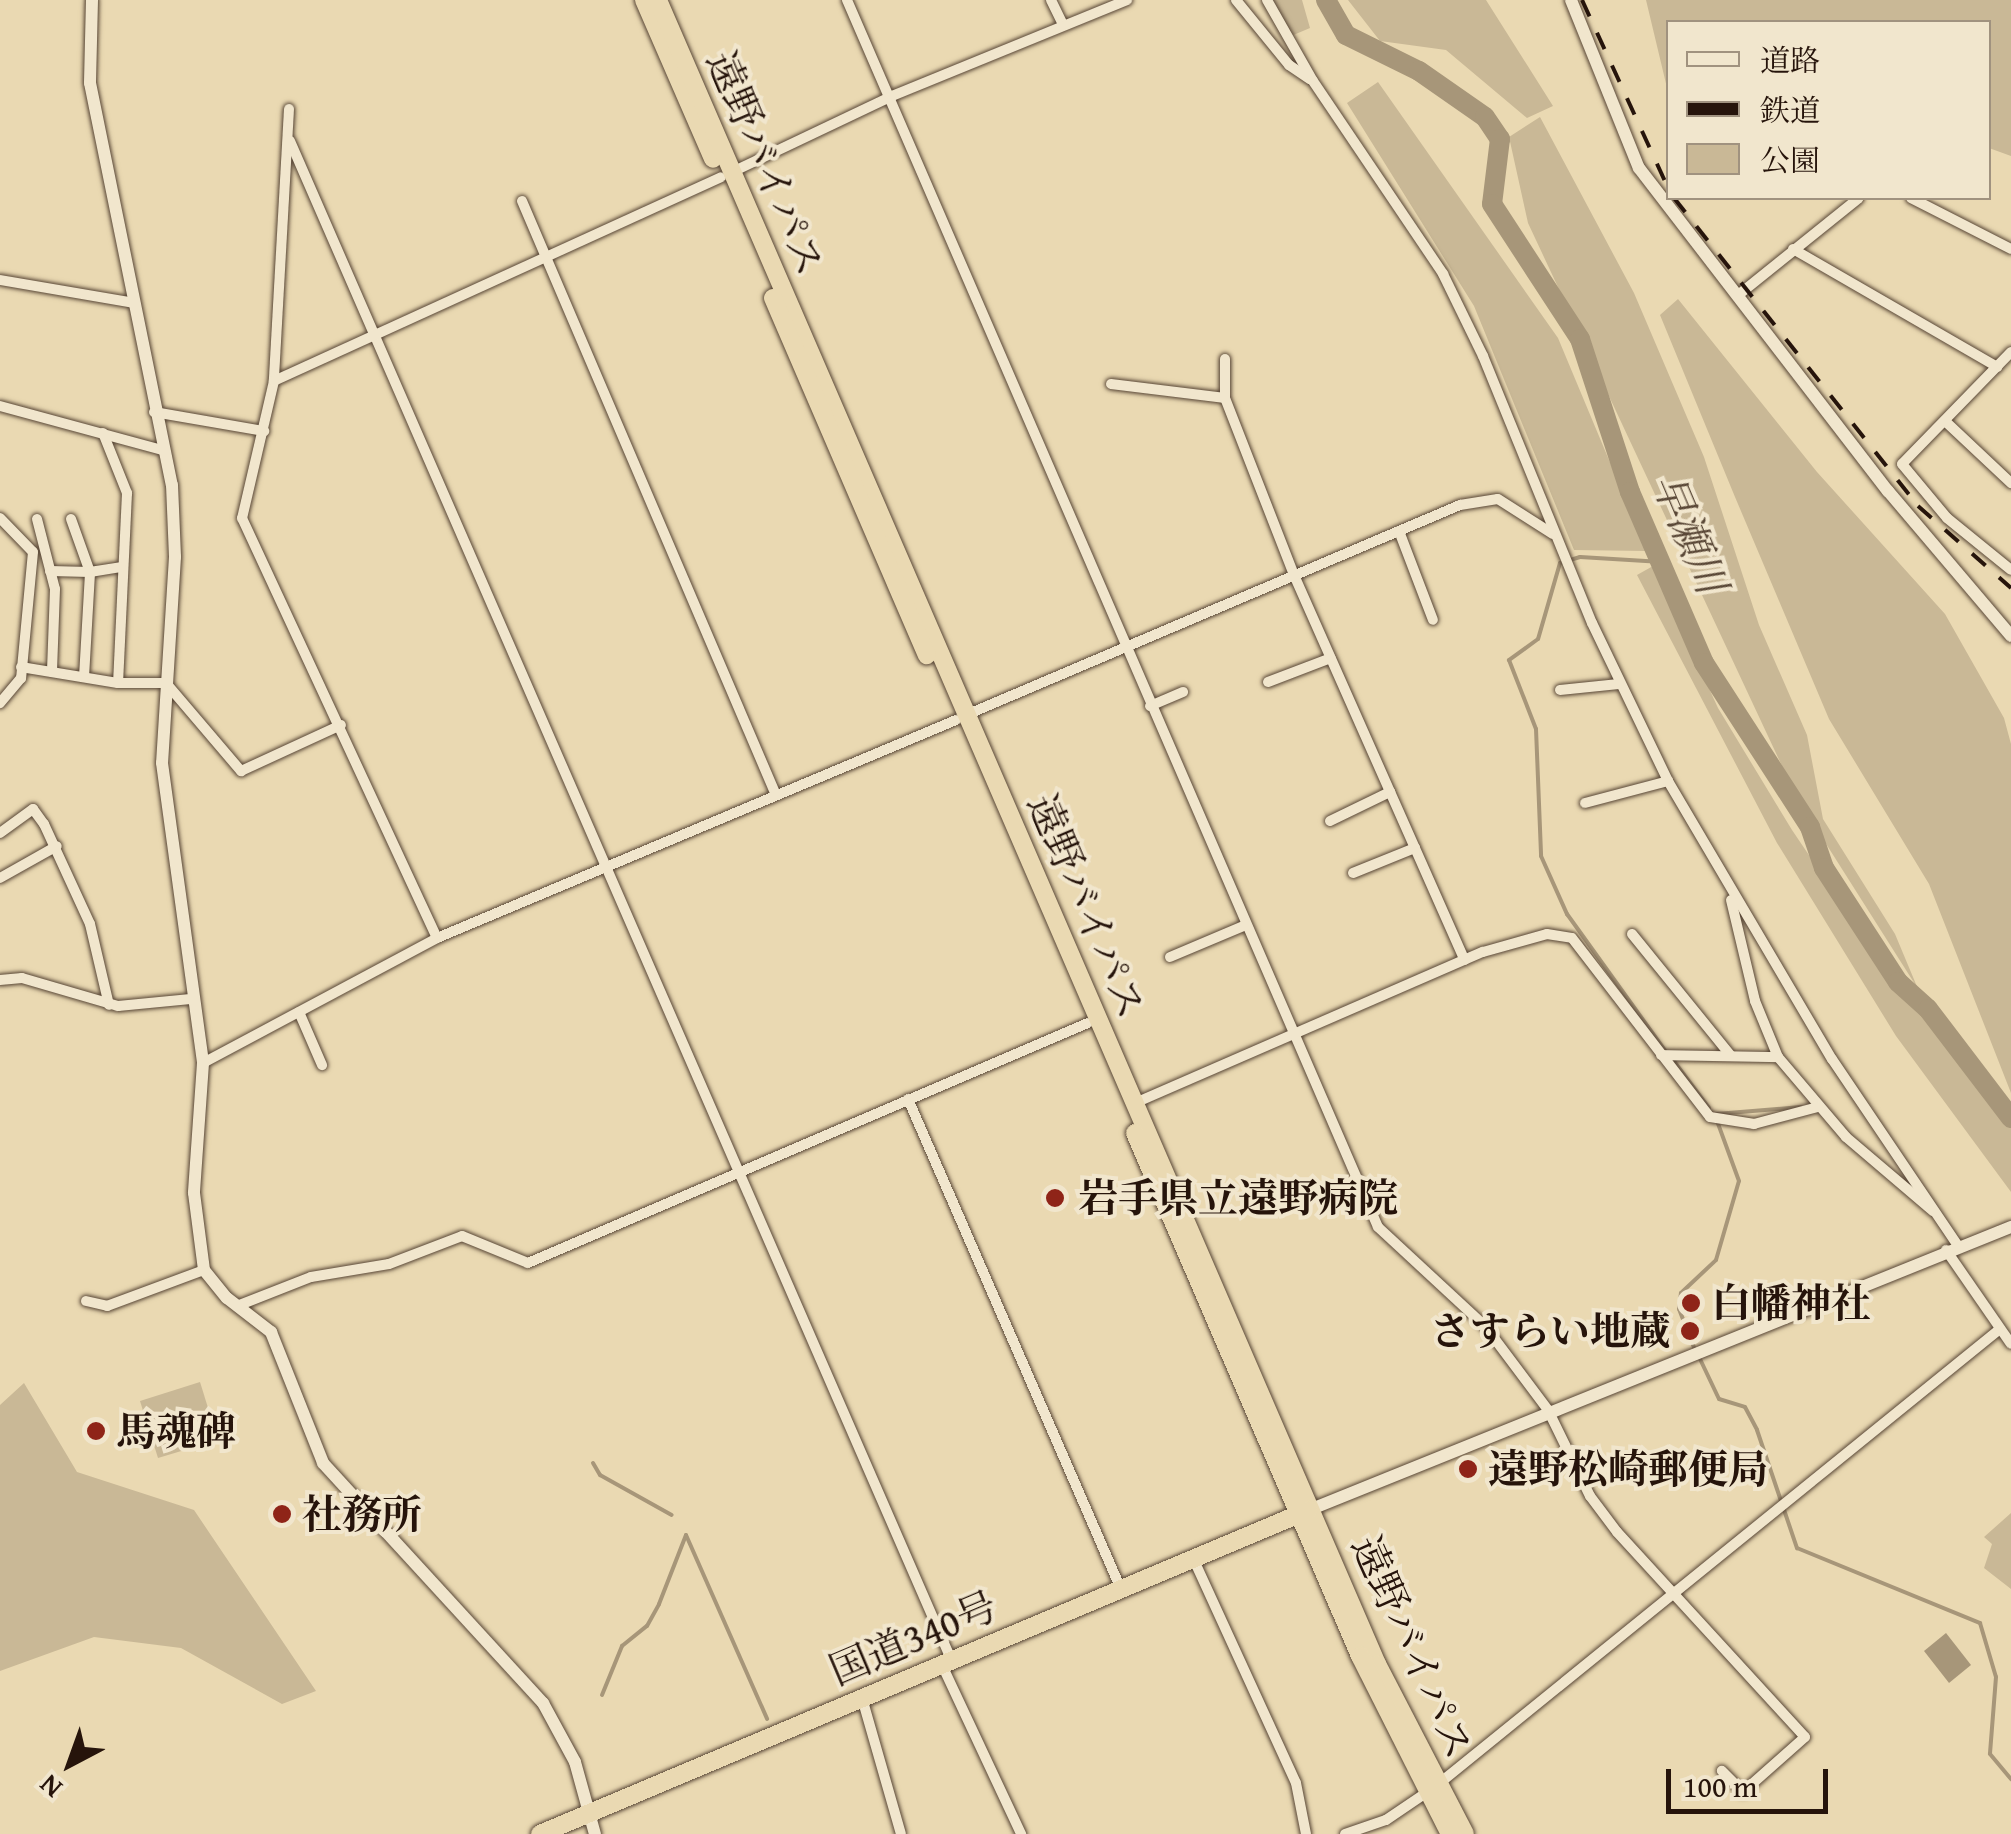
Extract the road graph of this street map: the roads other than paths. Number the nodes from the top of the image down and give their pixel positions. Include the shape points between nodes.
1 (92, 0) edge
2 (644, 0) edge
3 (658, 0) edge
4 (848, 0) edge
5 (1051, 0) edge
6 (1126, 0) edge
7 (1236, 0) edge
8 (1267, 0) edge
9 (1571, 0) edge
10 (1063, 26) junction
11 (1313, 81) junction
12 (892, 96) junction
13 (289, 109) dead end
14 (290, 141) junction
15 (726, 175) junction
16 (1856, 200) edge
17 (1915, 200) edge
18 (522, 202) dead end
19 (1793, 248) junction
20 (2011, 249) edge
21 (545, 258) junction
22 (0, 280) edge
23 (1737, 296) junction
24 (134, 303) junction
25 (375, 335) junction
26 (2011, 352) edge
27 (1225, 359) dead end
28 (1997, 367) junction
29 (274, 381) junction
30 (1111, 384) dead end
31 (1225, 398) junction
32 (2, 411) edge
33 (154, 412) junction
34 (1945, 421) junction
35 (264, 431) junction
36 (103, 433) junction
37 (162, 450) junction
38 (2010, 479) edge
39 (0, 518) edge
40 (71, 519) dead end
41 (37, 520) dead end
42 (1399, 531) junction
43 (1553, 534) junction
44 (122, 567) junction
45 (2011, 570) edge
46 (50, 571) junction
47 (90, 572) junction
48 (1294, 575) junction
49 (1433, 620) dead end
50 (2011, 636) edge
51 (1127, 648) junction
52 (1331, 658) junction
53 (21, 667) junction
54 (52, 672) junction
55 (84, 677) junction
56 (1268, 682) dead end
57 (118, 683) junction
58 (166, 683) junction
59 (1619, 684) junction
60 (1560, 690) dead end
61 (1183, 692) dead end
62 (0, 702) edge
63 (1150, 706) junction
64 (961, 717) junction
65 (341, 725) junction
66 (1668, 781) junction
67 (1390, 792) junction
68 (776, 795) junction
69 (1585, 803) dead end
70 (1330, 821) dead end
71 (0, 833) edge
72 (57, 846) junction
73 (1415, 848) junction
74 (603, 865) junction
75 (1353, 873) dead end
76 (0, 878) edge
77 (1728, 888) junction
78 (1246, 925) junction
79 (1632, 934) dead end
80 (437, 938) junction
81 (1170, 957) dead end
82 (1465, 960) junction
83 (0, 980) edge
84 (191, 999) junction
85 (109, 1005) junction
86 (298, 1012) junction
87 (1088, 1023) junction
88 (1293, 1034) junction
89 (1661, 1054) junction
90 (1731, 1056) junction
91 (1778, 1057) junction
92 (203, 1063) junction
93 (322, 1065) dead end
94 (908, 1099) junction
95 (1134, 1103) junction
96 (1818, 1107) junction
97 (737, 1172) junction
98 (1941, 1218) junction
99 (2011, 1228) edge
100 (1958, 1247) junction
101 (204, 1270) junction
102 (86, 1301) dead end
103 (238, 1306) junction
104 (2000, 1330) junction
105 (2011, 1344) edge
106 (1548, 1410) junction
107 (1306, 1511) junction
108 (1193, 1558) junction
109 (1121, 1589) junction
110 (1673, 1590) junction
111 (948, 1663) junction
112 (862, 1698) junction
113 (1722, 1772) dead end
114 (1431, 1789) junction
115 (592, 1813) junction
116 (540, 1834) edge
117 (595, 1834) edge
118 (901, 1834) edge
119 (1021, 1834) edge
120 (1306, 1834) edge
121 (1345, 1834) edge
122 (1450, 1834) edge
123 (1465, 1834) edge

1 - 24 street via 90,83
2 - 15 highway, 遠野バイパス
3 - 15 highway, 遠野バイパス
4 - 12 street
5 - 10 street
6 - 10 street
7 - 11 street via 1289,65
8 - 11 street
9 - 23 street via 1639,168
10 - 12 street
11 - 43 street via 1443,274
12 - 15 street
12 - 51 street
13 - 14 street
14 - 25 street
14 - 29 street
15 - 21 street
15 - 64 highway, 遠野バイパス
16 - 19 street
17 - 20 street
18 - 21 street
19 - 23 street
19 - 28 street
21 - 25 street
21 - 68 street
22 - 24 street
23 - 50 street
24 - 33 street
25 - 29 street
25 - 74 street
26 - 28 street
27 - 31 street
28 - 34 street
29 - 35 street
30 - 31 street
31 - 48 street
32 - 36 street
33 - 35 street
33 - 37 street
34 - 38 street
34 - 45 street via 1902,464 1947,518
35 - 65 street via 242,518
36 - 37 street
36 - 44 street via 127,493
37 - 58 street via 172,485 174,557
39 - 53 street via 33,552
40 - 47 street
41 - 46 street
42 - 43 street via 1460,505 1498,499
42 - 48 street
42 - 49 street
43 - 59 street
44 - 47 street
44 - 57 street
46 - 47 street
46 - 54 street
47 - 55 street
48 - 51 street
48 - 52 street
51 - 63 street
51 - 64 street
52 - 56 street
52 - 67 street
53 - 54 street
53 - 62 street via 21,678
54 - 55 street
55 - 57 street
57 - 58 street
58 - 65 street via 241,771
58 - 84 street via 165,804
59 - 60 street
59 - 66 street
61 - 63 street
63 - 78 street
64 - 68 street
64 - 87 highway, 遠野バイパス
64 - 95 highway, 遠野バイパス
65 - 80 street
66 - 69 street
66 - 77 street
67 - 70 street
67 - 73 street
68 - 74 street
71 - 72 street via 33,809
72 - 76 street
72 - 85 street via 90,924
73 - 75 street
73 - 82 street
74 - 80 street
74 - 97 street
77 - 91 street via 1755,1001
77 - 98 street via 1832,1059
78 - 81 street
78 - 88 street
79 - 90 street
80 - 86 street
82 - 88 street
82 - 89 street via 1524,938 1572,938
83 - 85 street via 22,978
84 - 85 street
84 - 92 street
86 - 92 street
86 - 93 street
87 - 94 street
87 - 107 highway, 遠野バイパス
88 - 95 street
88 - 106 street via 1378,1227 1485,1326
89 - 90 street
89 - 96 street via 1710,1118 1754,1124
90 - 91 street
91 - 96 street
92 - 101 street via 194,1193
94 - 97 street
94 - 109 street
95 - 107 highway, 遠野バイパス
96 - 98 street
97 - 103 street via 528,1263 462,1236 389,1264 311,1277
97 - 111 street
98 - 100 street
99 - 100 street
100 - 104 street
100 - 106 street
101 - 102 street via 106,1306
101 - 103 street
103 - 115 street via 271,1332 323,1462 544,1703
104 - 105 street
104 - 110 street
106 - 107 street
106 - 110 street via 1590,1496
107 - 108 highway, 国道340号
107 - 114 highway, 遠野バイパス
108 - 109 highway, 国道340号
108 - 120 street via 1296,1783
109 - 111 highway, 国道340号
110 - 113 street via 1805,1737 1743,1792
110 - 114 street
111 - 112 highway, 国道340号
111 - 119 street
112 - 115 highway, 国道340号
112 - 118 street
114 - 121 street via 1386,1820
114 - 122 highway, 遠野バイパス
114 - 123 highway, 遠野バイパス
115 - 116 highway, 国道340号
115 - 117 street

